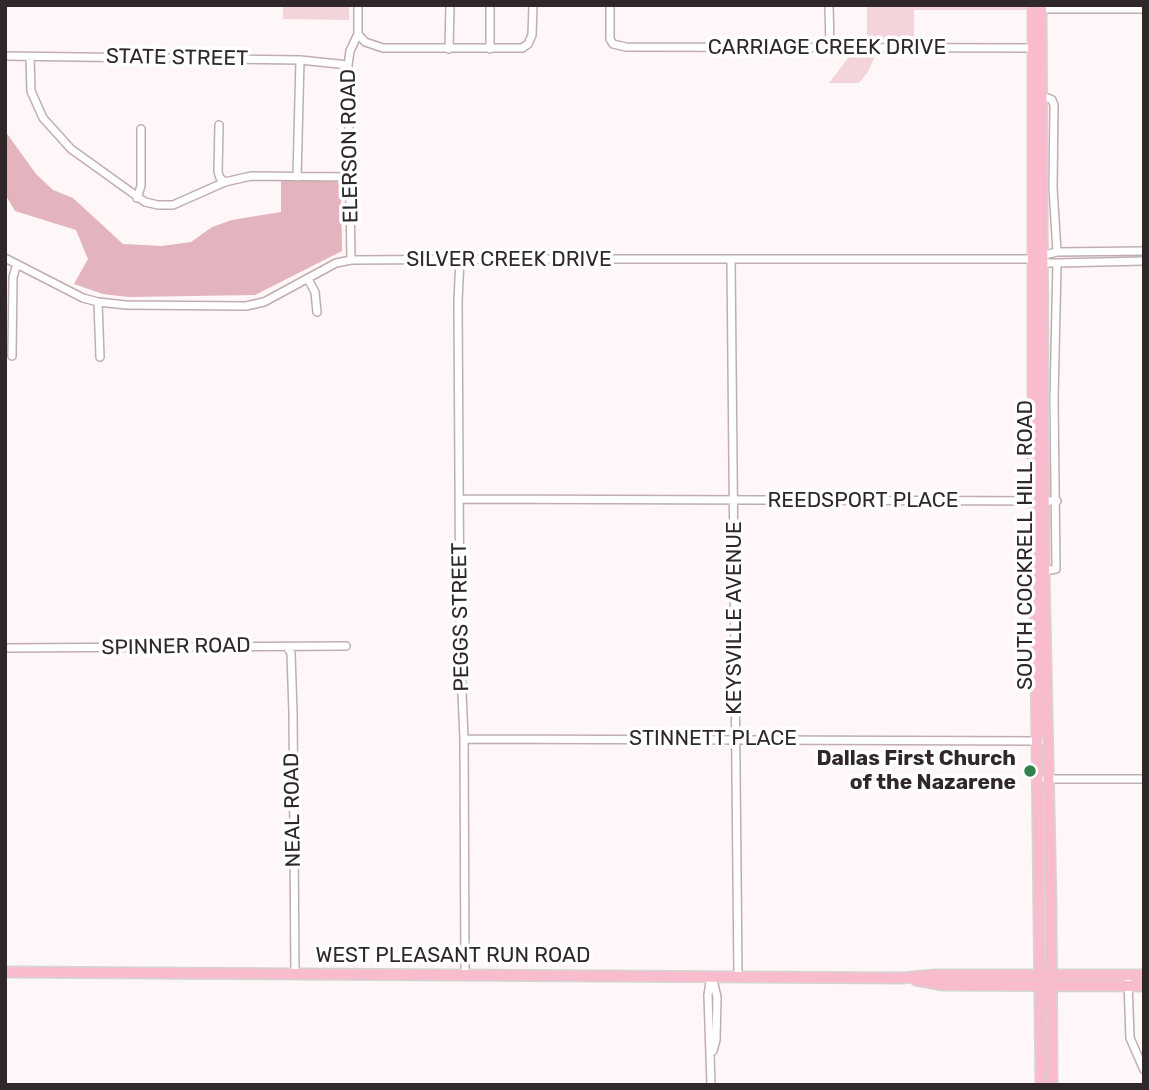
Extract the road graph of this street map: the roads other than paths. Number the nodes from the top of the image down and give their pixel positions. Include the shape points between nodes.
1 (358, 5) edge
2 (450, 5) edge
3 (490, 5) edge
4 (533, 5) edge
5 (610, 5) edge
6 (829, 5) edge
7 (1037, 7) edge
8 (1144, 9) edge
9 (358, 34) junction
10 (1037, 48) junction
11 (449, 49) junction
12 (490, 49) junction
13 (830, 49) junction
14 (5, 56) edge
15 (30, 57) junction
16 (300, 60) junction
17 (348, 65) junction
18 (1037, 98) junction
19 (219, 125) dead end
20 (141, 129) dead end
21 (297, 177) junction
22 (349, 177) junction
23 (225, 182) junction
24 (137, 198) junction
25 (1144, 251) edge
26 (1057, 252) junction
27 (5, 258) edge
28 (460, 259) junction
29 (1040, 259) junction
30 (351, 260) junction
31 (732, 260) junction
32 (1144, 261) edge
33 (1057, 263) junction
34 (17, 264) junction
35 (308, 279) junction
36 (98, 302) junction
37 (317, 312) dead end
38 (12, 356) dead end
39 (100, 357) dead end
40 (1049, 399) junction
41 (460, 499) junction
42 (734, 500) junction
43 (1039, 501) junction
44 (1057, 501) junction
45 (1044, 571) junction
46 (346, 646) dead end
47 (286, 647) junction
48 (5, 648) edge
49 (464, 739) junction
50 (736, 740) junction
51 (1041, 741) junction
52 (1042, 779) junction
53 (1144, 779) edge
54 (5, 972) edge
55 (1040, 974) junction
56 (1052, 974) junction
57 (295, 975) junction
58 (465, 975) junction
59 (1128, 975) junction
60 (1144, 975) edge
61 (711, 976) junction
62 (738, 976) junction
63 (901, 978) junction
64 (1040, 986) junction
65 (1052, 986) junction
66 (1129, 986) junction
67 (1144, 986) edge
68 (1144, 1070) edge
69 (711, 1085) edge
70 (1041, 1085) edge
71 (1052, 1085) edge

1 - 9 street, ELERSON ROAD
2 - 11 street
3 - 12 street
4 - 12 street via 528,44
5 - 13 street, CARRIAGE CREEK DRIVE via 610,39 626,47
6 - 13 street
7 - 8 street
7 - 10 main road, SOUTH COCKRELL HILL ROAD
9 - 11 street via 365,42 383,48
9 - 17 street, ELERSON ROAD
10 - 13 street, CARRIAGE CREEK DRIVE
10 - 18 main road, SOUTH COCKRELL HILL ROAD
11 - 12 street
14 - 15 street, STATE STREET
15 - 16 street, STATE STREET
15 - 24 street via 31,91 44,118 71,149
16 - 17 street, STATE STREET
16 - 21 street
17 - 22 street, ELERSON ROAD
18 - 26 street via 1052,100 1054,105
18 - 29 main road, SOUTH COCKRELL HILL ROAD
19 - 23 street via 218,172
20 - 24 street
21 - 22 street
21 - 23 street via 251,176
22 - 30 street, ELERSON ROAD
23 - 24 street via 173,205
25 - 26 street, SILVER CREEK DRIVE
26 - 29 street, SILVER CREEK DRIVE
27 - 34 street, SILVER CREEK DRIVE
28 - 30 street, SILVER CREEK DRIVE
28 - 31 street, SILVER CREEK DRIVE
28 - 41 street, PEGGS STREET
29 - 31 street, SILVER CREEK DRIVE
29 - 33 street, SILVER CREEK DRIVE
29 - 40 main road, SOUTH COCKRELL HILL ROAD
29 - 43 main road, SOUTH COCKRELL HILL ROAD
30 - 35 street, SILVER CREEK DRIVE
31 - 42 street, KEYSVILLE AVENUE
32 - 33 street, SILVER CREEK DRIVE
33 - 40 street
34 - 36 street, SILVER CREEK DRIVE
34 - 38 street
35 - 36 street, SILVER CREEK DRIVE via 264,302 246,306
35 - 37 street
36 - 39 street
40 - 43 main road, SOUTH COCKRELL HILL ROAD
40 - 44 street
41 - 42 street, REEDSPORT PLACE
41 - 49 street, PEGGS STREET
42 - 43 street, REEDSPORT PLACE
42 - 50 street, KEYSVILLE AVENUE
43 - 44 street, REEDSPORT PLACE
43 - 45 main road, SOUTH COCKRELL HILL ROAD
43 - 51 main road, SOUTH COCKRELL HILL ROAD
44 - 45 street via 1056,569
45 - 51 main road, SOUTH COCKRELL HILL ROAD
46 - 47 street, SPINNER ROAD
47 - 48 street, SPINNER ROAD
47 - 57 street, NEAL ROAD via 293,712
49 - 50 street, STINNETT PLACE
49 - 58 street, PEGGS STREET
50 - 51 street, STINNETT PLACE
50 - 62 street, KEYSVILLE AVENUE
51 - 52 main road, SOUTH COCKRELL HILL ROAD
52 - 53 street
52 - 55 main road, SOUTH COCKRELL HILL ROAD
52 - 56 main road, SOUTH COCKRELL HILL ROAD
54 - 57 main road, WEST PLEASANT RUN ROAD
55 - 56 main road, WEST PLEASANT RUN ROAD
55 - 63 main road, WEST PLEASANT RUN ROAD
55 - 64 main road, SOUTH COCKRELL HILL ROAD
56 - 59 main road, WEST PLEASANT RUN ROAD
56 - 65 main road, SOUTH COCKRELL HILL ROAD
57 - 58 main road, WEST PLEASANT RUN ROAD
58 - 61 main road, WEST PLEASANT RUN ROAD
59 - 60 main road, WEST PLEASANT RUN ROAD
59 - 66 street
61 - 62 main road, WEST PLEASANT RUN ROAD
61 - 69 street via 717,996
62 - 63 main road, WEST PLEASANT RUN ROAD
63 - 64 main road, WEST PLEASANT RUN ROAD via 943,985
64 - 65 main road, WEST PLEASANT RUN ROAD
64 - 70 main road, SOUTH COCKRELL HILL ROAD
65 - 66 main road, WEST PLEASANT RUN ROAD
65 - 71 main road, SOUTH COCKRELL HILL ROAD
66 - 67 main road, WEST PLEASANT RUN ROAD
66 - 68 street via 1130,1038

